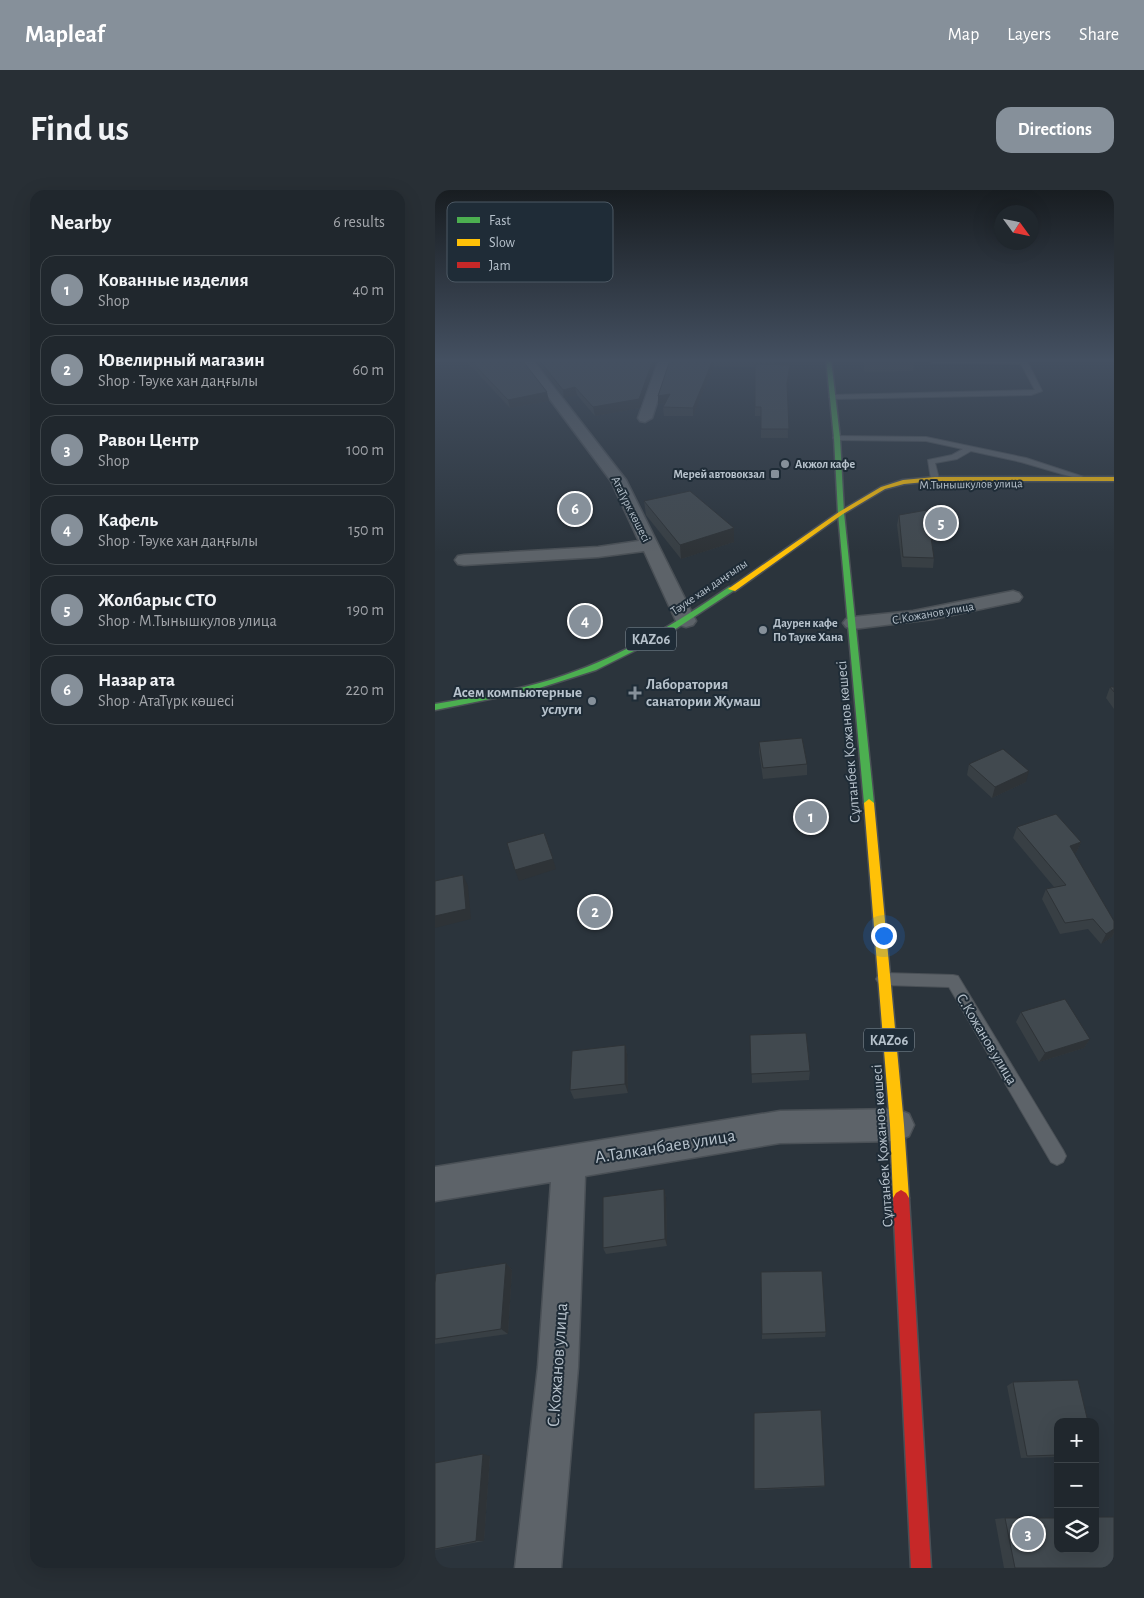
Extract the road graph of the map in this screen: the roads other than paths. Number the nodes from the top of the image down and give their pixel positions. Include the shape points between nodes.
1 (575, 423) edge
2 (835, 423) edge
3 (837, 438) junction
4 (969, 449) junction
5 (935, 479) junction
6 (1086, 479) junction
7 (1114, 480) edge
8 (866, 510) dead end
9 (841, 513) junction
10 (649, 545) junction
11 (464, 560) dead end
12 (1013, 597) dead end
13 (686, 621) junction
14 (853, 623) junction
15 (435, 707) edge
16 (884, 979) junction
17 (897, 1125) junction
18 (1057, 1156) dead end
19 (569, 1161) junction
20 (435, 1184) edge
21 (538, 1568) edge
22 (921, 1568) edge

1 - 10 street, АтаТүрк көшесі via 618,480
2 - 3 main road
3 - 4 lane via 926,439
3 - 9 main road
4 - 5 lane via 931,462
4 - 6 lane via 1023,460
5 - 6 main road, М.Тынышкулов улица / KАZ06
5 - 9 main road, М.Тынышкулов улица / KАZ06 via 903,482 883,488
6 - 7 main road, М.Тынышкулов улица / KАZ06
8 - 9 main road, KАZ06
9 - 13 main road, Тәуке хан даңғылы / KАZ06
9 - 14 main road, Сұлтанбек Қожанов көшесі / KАZ06
10 - 11 street via 598,552
10 - 13 street, АтаТүрк көшесі
12 - 14 street, С.Кожанов улица via 947,612
13 - 15 main road, Тәуке хан даңғылы / KАZ06 via 612,660 544,685
14 - 16 main road, Сұлтанбек Қожанов көшесі / KАZ06
16 - 17 main road, Сұлтанбек Қожанов көшесі / KАZ06
16 - 18 lane, С.Кожанов улица via 953,982
17 - 19 street, А.Талканбаев улица via 781,1127
17 - 22 main road, Сұлтанбек Қожанов көшесі / KАZ06
19 - 20 street, А.Талканбаев улица
19 - 21 street, С.Кожанов улица via 558,1367

